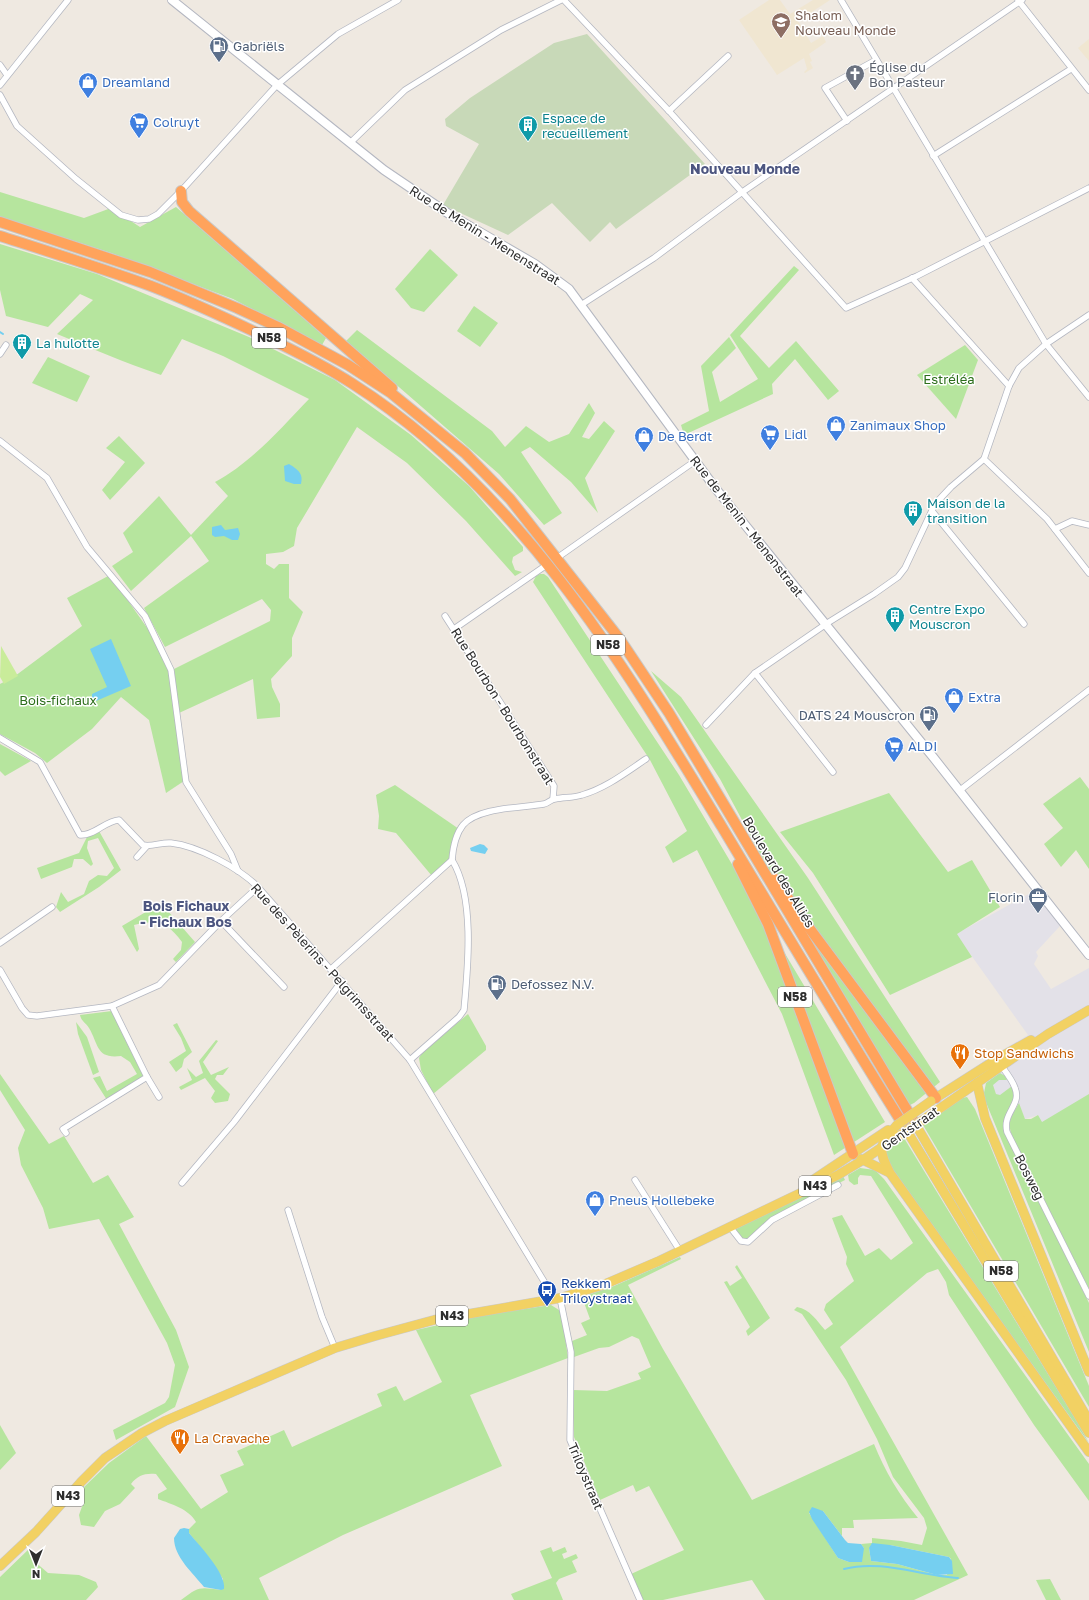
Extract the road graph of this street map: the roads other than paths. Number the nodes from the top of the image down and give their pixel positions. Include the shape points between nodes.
1 (68, 0) edge
2 (172, 0) edge
3 (398, 0) edge
4 (563, 0) edge
5 (842, 1) edge
6 (1020, 1) edge
7 (728, 56) dead end
8 (876, 60) junction
9 (0, 65) edge
10 (1071, 69) junction
11 (7, 75) junction
12 (0, 85) edge
13 (277, 85) junction
14 (893, 88) junction
15 (1089, 90) edge
16 (0, 95) edge
17 (669, 111) junction
18 (846, 121) junction
19 (350, 143) junction
20 (933, 156) junction
21 (1089, 188) edge
22 (181, 191) junction
23 (741, 192) junction
24 (0, 222) edge
25 (0, 236) edge
26 (985, 242) junction
27 (912, 278) junction
28 (581, 305) junction
29 (1089, 315) edge
30 (1046, 344) junction
31 (6, 345) dead end
32 (0, 354) edge
33 (1009, 386) junction
34 (1089, 396) edge
35 (430, 423) junction
36 (0, 441) edge
37 (984, 459) junction
38 (695, 461) junction
39 (932, 511) junction
40 (1089, 524) edge
41 (1055, 529) junction
42 (557, 558) junction
43 (548, 564) junction
44 (1089, 573) edge
45 (445, 616) dead end
46 (826, 624) junction
47 (1024, 624) dead end
48 (454, 629) junction
49 (756, 673) junction
50 (1089, 690) edge
51 (706, 725) dead end
52 (0, 738) edge
53 (646, 760) dead end
54 (834, 772) dead end
55 (959, 791) junction
56 (553, 799) junction
57 (732, 843) junction
58 (748, 845) junction
59 (147, 846) junction
60 (137, 857) dead end
61 (452, 860) junction
62 (238, 871) junction
63 (258, 887) junction
64 (52, 907) dead end
65 (221, 921) junction
66 (0, 943) edge
67 (1089, 955) edge
68 (331, 969) junction
69 (0, 970) edge
70 (342, 981) junction
71 (284, 987) dead end
72 (112, 1006) junction
73 (1089, 1010) edge
74 (410, 1060) junction
75 (999, 1063) junction
76 (147, 1077) junction
77 (977, 1083) junction
78 (952, 1089) junction
79 (966, 1090) junction
80 (159, 1097) dead end
81 (935, 1104) junction
82 (985, 1118) junction
83 (913, 1120) joint
84 (901, 1125) junction
85 (66, 1134) dead end
86 (883, 1142) junction
87 (853, 1154) junction
88 (863, 1160) junction
89 (890, 1173) junction
90 (635, 1180) dead end
91 (182, 1183) dead end
92 (838, 1185) dead end
93 (288, 1210) dead end
94 (765, 1210) junction
95 (730, 1227) junction
96 (680, 1251) junction
97 (1089, 1296) edge
98 (555, 1299) junction
99 (335, 1348) junction
100 (1089, 1372) edge
101 (1089, 1421) edge
102 (1089, 1433) edge
103 (1089, 1452) edge
104 (0, 1566) edge
105 (640, 1600) edge

1 - 11 street
2 - 13 street, Rue de Menin - Menenstraat
3 - 13 street via 338,34
4 - 17 street
4 - 19 street via 502,30 405,90
5 - 8 street
6 - 10 street
6 - 14 street
7 - 17 street
8 - 14 street
8 - 18 street via 825,88
9 - 11 street
10 - 15 street
10 - 20 street
11 - 12 street
13 - 19 street, Rue de Menin - Menenstraat
13 - 22 street
14 - 18 street
14 - 20 street
16 - 22 street via 17,126 121,215 138,220 149,219 158,214
17 - 23 street
18 - 23 street
19 - 28 street, Rue de Menin - Menenstraat via 384,170 449,214 548,272 569,289
20 - 26 street
21 - 26 street
22 - 35 highway via 182,202 189,211
23 - 27 street via 846,308
23 - 28 street via 654,258
24 - 35 highway, N58 via 150,272 278,327 348,365
25 - 43 highway, N58 via 159,290 230,320 351,383 389,408 450,458 496,504
26 - 27 street
26 - 30 street
27 - 33 street
28 - 38 street, Rue de Menin - Menenstraat
29 - 30 street
30 - 33 street via 1022,364
30 - 34 street
31 - 32 street
33 - 37 street
35 - 42 highway, N58 via 465,453 510,499
36 - 62 street via 47,478 87,548 136,603 144,616 171,670 186,782 231,854
37 - 39 street via 951,487
37 - 41 street
38 - 42 street
38 - 46 street, Rue de Menin - Menenstraat
39 - 46 street via 905,568 898,577
39 - 47 street
40 - 41 street via 1072,521
41 - 44 street
42 - 58 highway, Boulevard des Alliés / N58 via 619,638 669,713
43 - 48 street
43 - 57 highway, Boulevard des Alliés / N58 via 605,640
45 - 48 street, Rue Bourbon - Bourbonstraat
46 - 49 street
46 - 55 street, Rue de Menin - Menenstraat
48 - 56 street, Rue Bourbon - Bourbonstraat via 554,786
49 - 51 street
49 - 54 street
50 - 55 street
52 - 59 street via 40,762 78,834 84,836 112,821 119,820
53 - 56 street via 599,789 570,798
55 - 67 street, Rue de Menin - Menenstraat
56 - 61 street via 546,803 472,818 463,825 455,839
57 - 84 highway, Boulevard des Alliés / N58
57 - 87 highway, N58 via 738,866 768,924
58 - 81 highway, N58 via 772,873
58 - 83 highway, Boulevard des Alliés / N58
59 - 60 street
59 - 62 street, Rue des Pèlerins - Pelgrimsstraat via 180,844
61 - 68 street
61 - 74 street via 460,878 467,913 464,1010
62 - 63 street, Rue des Pèlerins - Pelgrimsstraat
63 - 65 street
63 - 68 street, Rue des Pèlerins - Pelgrimsstraat
64 - 66 street
65 - 71 street
65 - 72 street via 159,985
68 - 70 street, Rue des Pèlerins - Pelgrimsstraat
69 - 72 street via 28,1015
70 - 74 street, Rue des Pèlerins - Pelgrimsstraat
70 - 91 street via 234,1122
72 - 76 street
73 - 75 main road, N43 via 1048,1034 1033,1039
74 - 98 street, Rue des Pèlerins - Pelgrimsstraat
75 - 77 main road, Gentstraat / N43
75 - 78 main road, N43
75 - 97 street, Bosweg via 1012,1080 1017,1096 1006,1121 1007,1132
76 - 80 street
76 - 85 street via 63,1129
77 - 79 main road, Gentstraat / N43
77 - 82 main road
78 - 79 main road
78 - 81 main road, N43
79 - 81 main road, Gentstraat / N43
79 - 82 main road
81 - 84 main road, N43, bridge
81 - 86 main road, Gentstraat / N43, bridge via 926,1118
82 - 100 main road
83 - 101 main road, N58
84 - 86 main road, N43
84 - 102 main road, N58
86 - 87 main road, N43
86 - 88 main road, Gentstraat / N43
86 - 89 main road via 881,1156
87 - 88 main road, N58
87 - 94 main road, N43
88 - 89 main road, N58
88 - 94 main road, Gentstraat / N43
89 - 103 main road, N58
90 - 96 street
92 - 95 street via 772,1220 748,1242 741,1241
93 - 99 street via 322,1317
94 - 95 main road, N43
95 - 96 main road, N43
96 - 98 main road, N43 via 603,1285
98 - 99 main road, N43 via 434,1320
98 - 105 street, Triloystraat via 571,1352 570,1440
99 - 104 main road, N43 via 166,1420 142,1433 105,1458 36,1532

